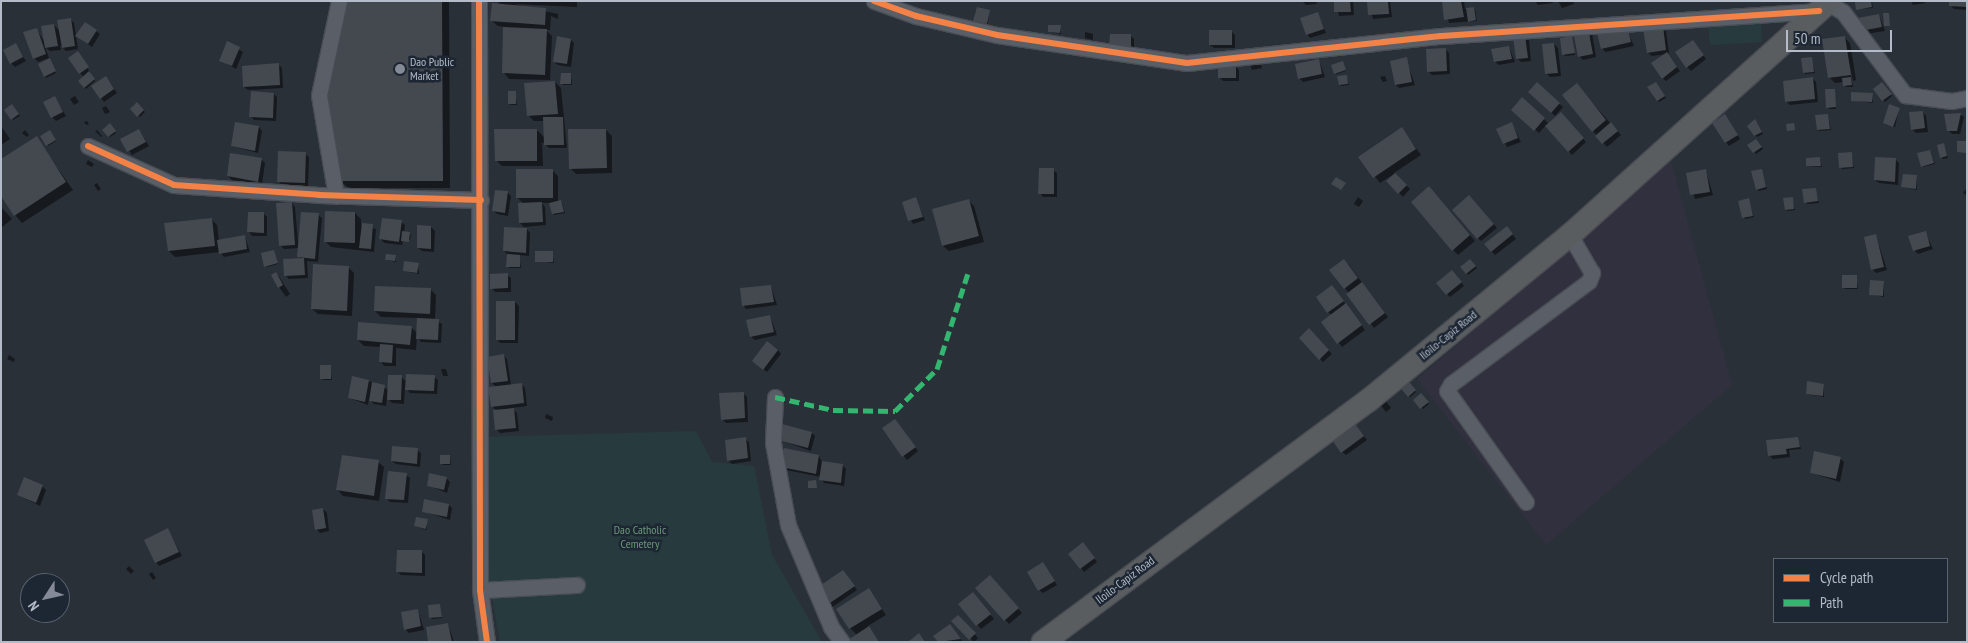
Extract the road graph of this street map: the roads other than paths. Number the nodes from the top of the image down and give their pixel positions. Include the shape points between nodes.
1 (339, 1) edge
2 (479, 1) edge
3 (874, 1) edge
4 (1826, 5) edge
5 (1967, 98) edge
6 (88, 146) dead end
7 (336, 196) junction
8 (481, 200) junction
9 (1570, 235) junction
10 (775, 397) dead end
11 (1526, 502) dead end
12 (577, 585) dead end
13 (480, 590) junction
14 (487, 642) edge
15 (842, 642) edge
16 (1043, 642) edge

1 - 7 street via 319,95
2 - 8 street
3 - 4 street via 916,16 997,35 1187,64 1441,36
4 - 5 street via 1843,12 1905,95 1952,101
4 - 9 highway, Iloilo-Capiz Road
6 - 7 street via 174,185
7 - 8 street
8 - 13 street
9 - 11 street via 1592,274 1589,281 1451,384 1447,391
9 - 16 highway, Iloilo-Capiz Road via 1369,400
10 - 15 street via 773,443 788,525 831,627
12 - 13 street
13 - 14 street

